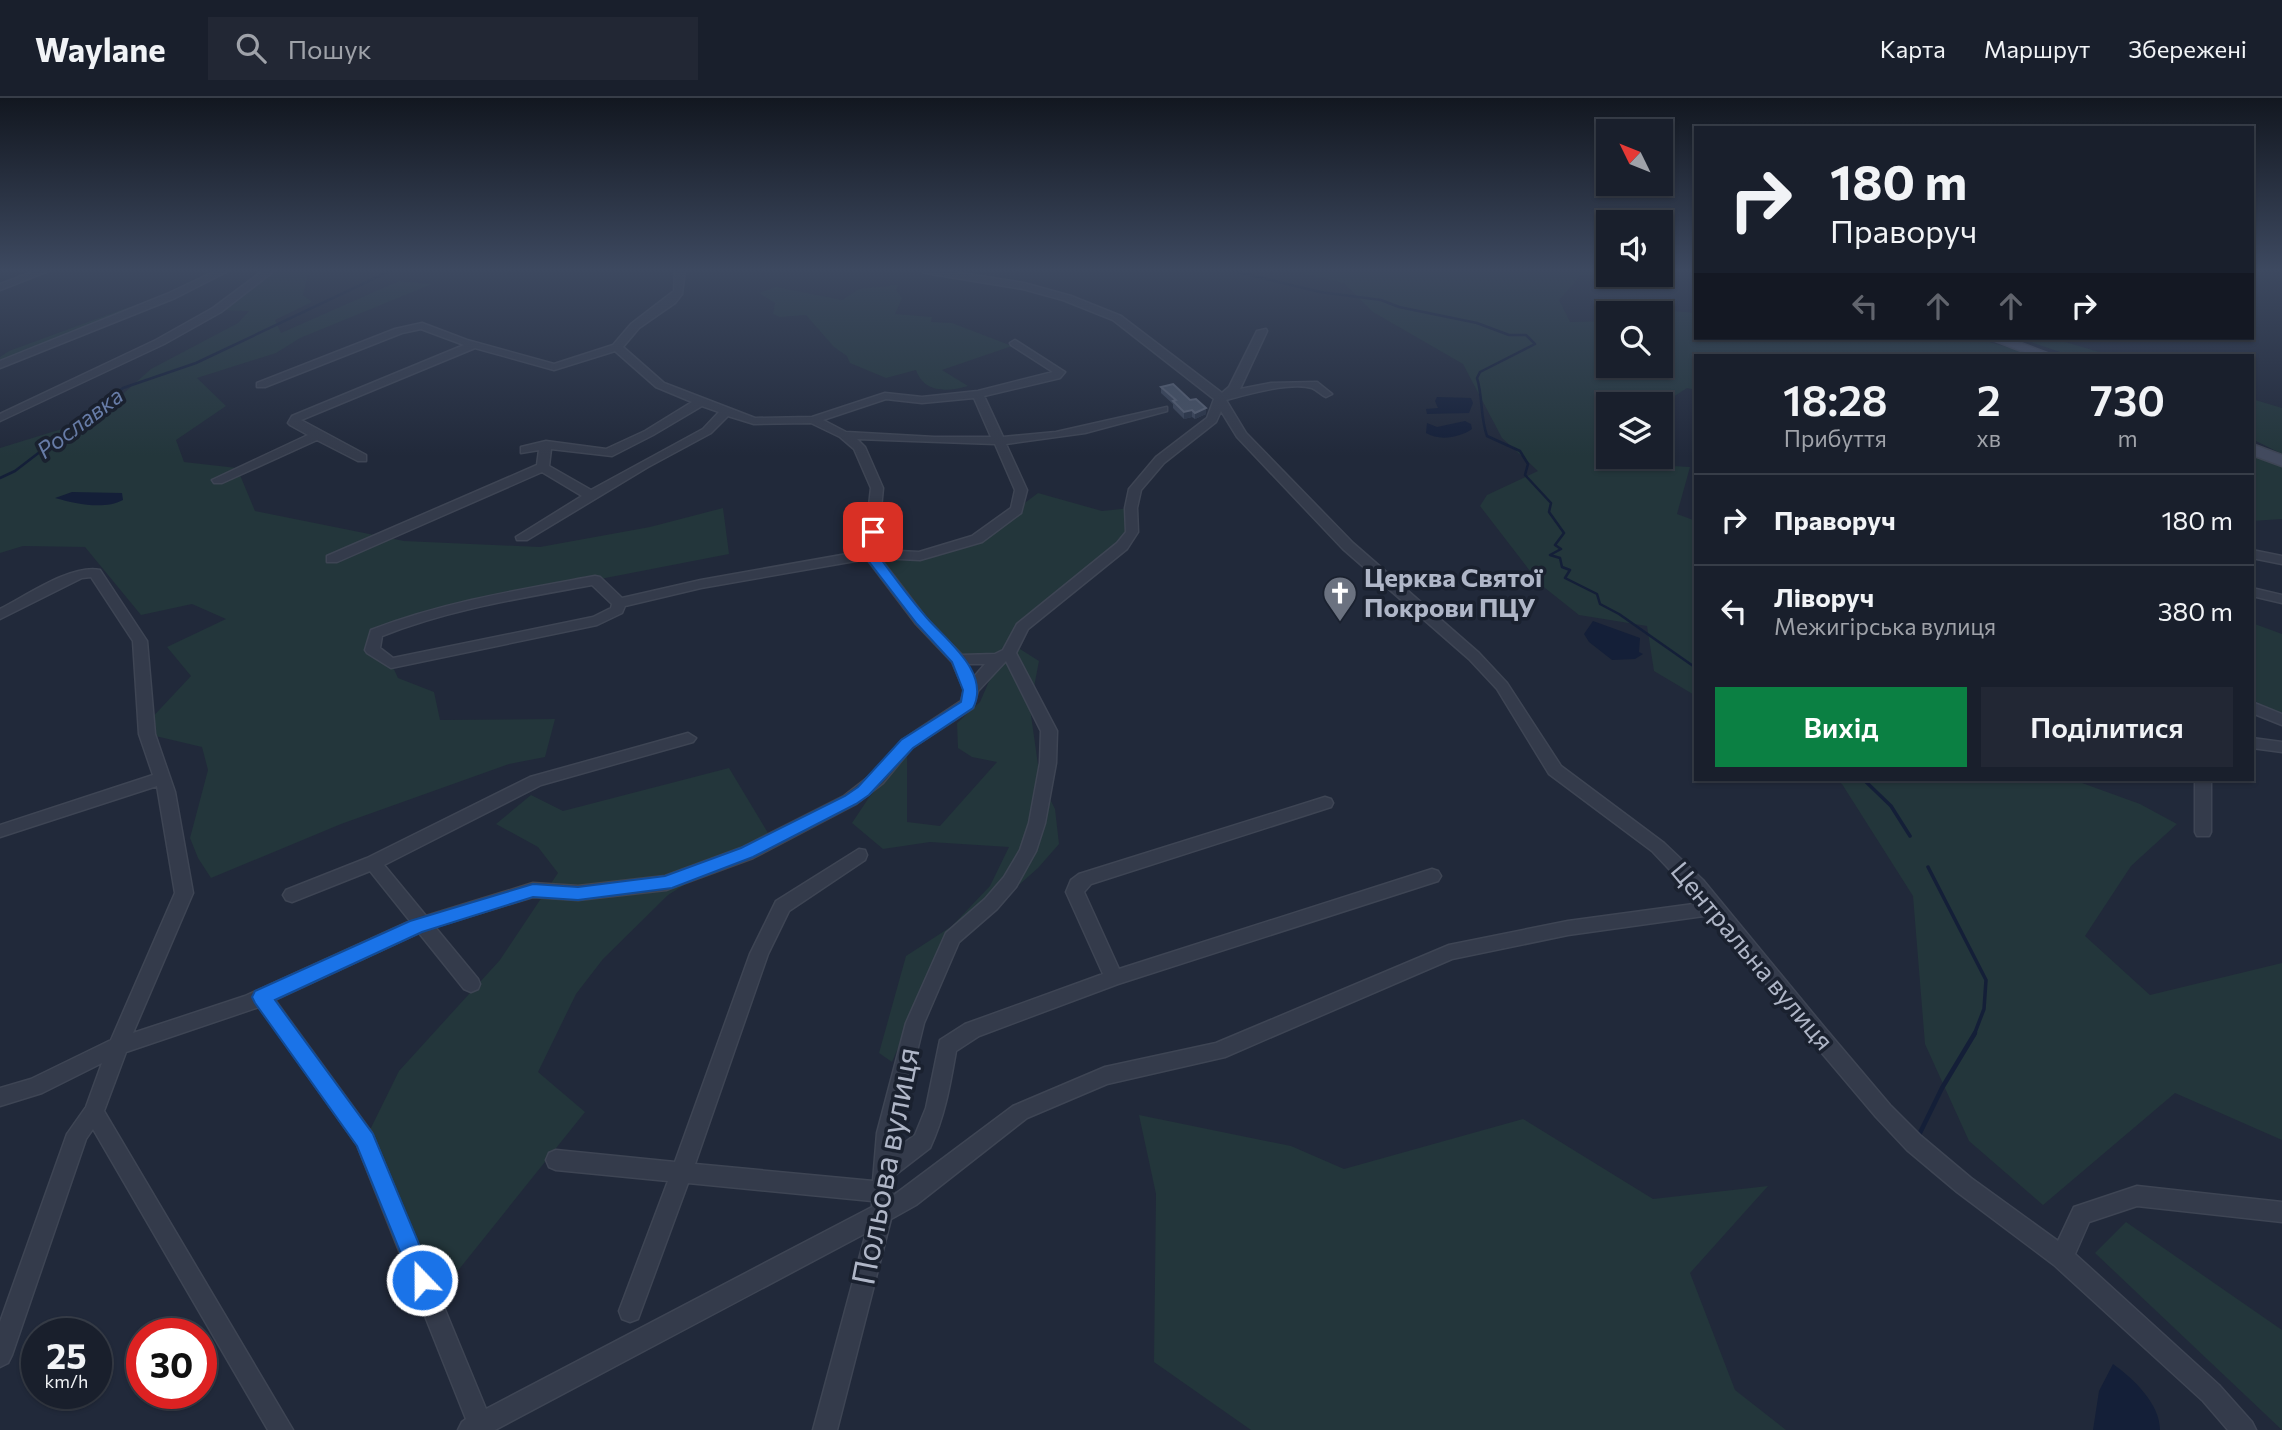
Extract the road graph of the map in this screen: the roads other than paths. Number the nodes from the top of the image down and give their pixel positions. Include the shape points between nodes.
1 (81, 332) edge
2 (178, 332) edge
3 (396, 332) edge
4 (439, 332) edge
5 (630, 332) edge
6 (1136, 332) edge
7 (1261, 332) edge
8 (2000, 340) edge
9 (1015, 343) dead end
10 (474, 345) junction
11 (617, 347) junction
12 (2042, 354) edge
13 (0, 365) edge
14 (261, 385) dead end
15 (978, 394) junction
16 (1326, 394) dead end
17 (1220, 399) junction
18 (701, 402) junction
19 (1163, 409) dead end
20 (726, 411) junction
21 (0, 418) edge
22 (813, 420) junction
23 (318, 435) junction
24 (844, 435) junction
25 (997, 440) junction
26 (546, 445) junction
27 (525, 450) dead end
28 (2254, 450) edge
29 (362, 458) dead end
30 (2282, 461) edge
31 (543, 467) junction
32 (218, 480) dead end
33 (592, 496) junction
34 (522, 537) dead end
35 (870, 554) junction
36 (2254, 554) edge
37 (332, 559) dead end
38 (2282, 560) edge
39 (2254, 592) edge
40 (2282, 599) edge
41 (619, 603) junction
42 (0, 615) edge
43 (1003, 656) junction
44 (958, 660) junction
45 (971, 690) junction
46 (2254, 708) edge
47 (2282, 720) edge
48 (688, 738) dead end
49 (2254, 744) edge
50 (2282, 747) edge
51 (162, 778) junction
52 (2203, 781) edge
53 (1325, 803) dead end
54 (0, 831) edge
55 (2203, 832) dead end
56 (859, 855) dead end
57 (373, 863) junction
58 (1432, 876) dead end
59 (292, 895) dead end
60 (1714, 908) junction
61 (425, 923) junction
62 (1114, 978) junction
63 (471, 984) dead end
64 (262, 997) junction
65 (118, 1046) junction
66 (0, 1097) edge
67 (94, 1112) junction
68 (556, 1160) dead end
69 (885, 1170) junction
70 (682, 1172) junction
71 (883, 1202) junction
72 (2282, 1212) edge
73 (2062, 1257) junction
74 (630, 1311) dead end
75 (0, 1355) edge
76 (475, 1427) edge
77 (281, 1430) edge
78 (825, 1430) edge
79 (2244, 1430) edge

1 - 13 street
2 - 21 street
3 - 14 street
4 - 10 street
5 - 11 street
6 - 17 street, Центральна вулиця
7 - 17 street via 1234,389
8 - 12 main road
9 - 15 street via 1060,372
10 - 11 street via 554,367
10 - 23 street via 296,418 294,423
11 - 18 street via 660,385
15 - 22 street via 922,400 885,396
15 - 25 street
16 - 17 street via 1317,385 1280,384
17 - 43 street via 1212,420 1160,460 1135,489 1132,532 1122,546 1022,627
17 - 60 street, Центральна вулиця via 1241,435 1348,546 1502,686 1555,770 1658,847
18 - 20 street
18 - 26 street via 608,453
19 - 25 street via 1083,431
20 - 22 street via 754,421
20 - 33 street via 707,431
22 - 24 street
23 - 29 street
23 - 32 street
24 - 25 street
24 - 35 street via 859,447 877,488
25 - 35 street via 1021,490 1017,510 977,540 920,556
26 - 27 street
26 - 31 street
28 - 30 main road
31 - 33 street
31 - 37 street
33 - 34 street
35 - 41 street via 701,583
35 - 44 street
36 - 38 street
39 - 40 street
41 - 41 street via 595,580 414,617 376,633 372,650 391,663 439,654 597,621 617,610
42 - 51 street via 79,574 95,573 140,641 147,734
43 - 44 street
43 - 45 street
43 - 69 street, Польова вулиця via 1049,731 1037,823 1010,882 952,939 932,980 915,1023 890,1121
44 - 45 street
45 - 61 street via 968,704 907,744 864,791 747,853 666,883 578,893 533,890
46 - 47 street
48 - 57 street via 536,781
49 - 50 street
51 - 54 street
51 - 65 street via 184,893
52 - 55 street
53 - 62 street via 1152,856 1077,885 1076,892
56 - 70 street via 782,906 759,954
57 - 59 street
57 - 61 street
58 - 62 street
60 - 71 street via 1568,928 1448,953 1219,1051 1105,1076 1020,1112 909,1198
60 - 73 street, Центральна вулиця via 1882,1111 1964,1185
61 - 63 street
61 - 64 street
62 - 69 street via 972,1030 947,1046 936,1108 923,1141
64 - 65 street
64 - 76 street via 365,1140
65 - 66 street via 35,1087
65 - 67 street
67 - 75 street via 77,1134
67 - 77 street
68 - 70 street
69 - 71 street, Польова вулиця
70 - 71 street
70 - 74 street
71 - 76 street
71 - 78 street, Польова вулиця
72 - 73 street via 2137,1196 2082,1214
73 - 79 street, Центральна вулиця via 2211,1393

